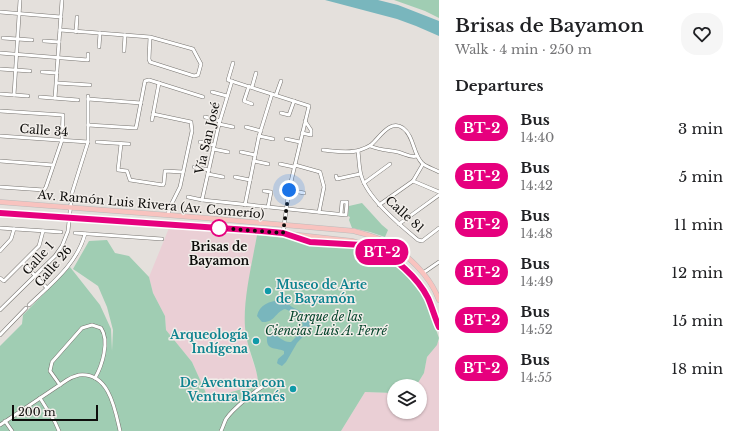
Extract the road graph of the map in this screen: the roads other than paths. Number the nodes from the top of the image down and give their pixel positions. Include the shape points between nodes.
1 (20, 0) edge
2 (62, 0) edge
3 (0, 12) edge
4 (19, 14) junction
5 (61, 17) junction
6 (77, 17) dead end
7 (60, 30) junction
8 (76, 32) junction
9 (100, 33) junction
10 (125, 35) junction
11 (150, 37) junction
12 (3, 38) dead end
13 (18, 39) junction
14 (32, 40) dead end
15 (44, 41) dead end
16 (59, 42) junction
17 (99, 48) dead end
18 (124, 51) dead end
19 (0, 53) edge
20 (16, 54) junction
21 (88, 54) dead end
22 (58, 58) junction
23 (233, 63) dead end
24 (0, 69) edge
25 (15, 70) junction
26 (30, 71) dead end
27 (42, 72) dead end
28 (57, 73) junction
29 (256, 73) dead end
30 (232, 81) junction
31 (281, 81) dead end
32 (56, 83) junction
33 (159, 83) junction
34 (90, 85) dead end
35 (251, 87) junction
36 (212, 92) dead end
37 (0, 94) edge
38 (272, 94) junction
39 (14, 95) junction
40 (276, 95) junction
41 (28, 96) dead end
42 (227, 96) junction
43 (40, 97) dead end
44 (203, 97) dead end
45 (56, 98) junction
46 (78, 100) dead end
47 (294, 101) junction
48 (141, 103) junction
49 (252, 104) dead end
50 (0, 111) edge
51 (281, 113) dead end
52 (153, 114) junction
53 (205, 117) dead end
54 (152, 120) dead end
55 (306, 121) junction
56 (219, 122) junction
57 (88, 125) junction
58 (234, 127) dead end
59 (246, 127) dead end
60 (261, 131) junction
61 (302, 133) junction
62 (0, 136) edge
63 (260, 136) junction
64 (273, 139) dead end
65 (286, 139) dead end
66 (62, 140) junction
67 (88, 142) junction
68 (97, 142) dead end
69 (200, 142) dead end
70 (300, 142) junction
71 (121, 144) junction
72 (129, 144) dead end
73 (370, 146) junction
74 (214, 147) junction
75 (323, 150) dead end
76 (358, 151) junction
77 (228, 152) dead end
78 (241, 152) dead end
79 (255, 155) junction
80 (417, 156) junction
81 (0, 161) edge
82 (254, 161) junction
83 (268, 164) dead end
84 (280, 164) dead end
85 (390, 164) dead end
86 (422, 164) junction
87 (54, 165) junction
88 (294, 166) junction
89 (194, 167) dead end
90 (183, 172) junction
91 (208, 172) junction
92 (439, 172) edge
93 (360, 174) junction
94 (336, 176) dead end
95 (223, 177) dead end
96 (236, 177) dead end
97 (250, 180) junction
98 (413, 181) junction
99 (364, 183) junction
100 (0, 187) edge
101 (289, 190) junction
102 (264, 191) dead end
103 (439, 192) edge
104 (304, 193) dead end
105 (439, 195) edge
106 (188, 198) dead end
107 (202, 200) junction
108 (0, 202) edge
109 (245, 204) junction
110 (380, 205) junction
111 (71, 207) junction
112 (268, 207) junction
113 (286, 209) junction
114 (319, 212) junction
115 (0, 213) edge
116 (341, 214) dead end
117 (168, 215) junction
118 (70, 218) junction
119 (399, 224) junction
120 (284, 225) junction
121 (0, 228) edge
122 (439, 228) edge
123 (14, 229) junction
124 (43, 231) junction
125 (61, 232) dead end
126 (75, 233) dead end
127 (283, 233) junction
128 (85, 234) junction
129 (162, 239) dead end
130 (0, 251) edge
131 (439, 263) edge
132 (23, 264) junction
133 (423, 273) junction
134 (35, 276) junction
135 (0, 278) edge
136 (47, 288) junction
137 (439, 299) edge
138 (439, 304) edge
139 (29, 305) dead end
140 (26, 308) dead end
141 (0, 310) edge
142 (16, 319) junction
143 (19, 322) dead end
144 (439, 327) edge
145 (0, 335) edge
146 (95, 378) junction
147 (268, 384) dead end
148 (60, 385) junction
149 (40, 398) junction
150 (5, 421) junction
151 (0, 425) edge
152 (12, 431) edge
153 (59, 431) edge
154 (120, 431) edge
155 (221, 431) edge

1 - 4 street
2 - 5 street
3 - 4 street
4 - 5 street
4 - 13 street
5 - 7 street
6 - 8 street
7 - 8 street
7 - 16 street
8 - 9 street
9 - 10 street
9 - 17 street
10 - 11 street
10 - 18 street
11 - 11 street via 193,49 201,64 198,75 194,76 150,62
12 - 13 street
13 - 14 street
13 - 20 street
15 - 16 street
16 - 22 street
19 - 20 street
20 - 22 street
20 - 25 street
21 - 22 street via 88,60
22 - 28 street
23 - 30 street, Vía San José via 228,80
24 - 25 street
25 - 26 street
25 - 39 street
27 - 28 street
28 - 32 street
29 - 35 street
30 - 35 street
30 - 42 street, Vía San José
31 - 40 street
32 - 34 street
32 - 45 street
33 - 44 street
33 - 48 street via 146,81
33 - 52 street
35 - 38 street
35 - 49 street via 244,101
36 - 42 street
37 - 39 street
38 - 40 street
38 - 60 street
39 - 41 street
40 - 47 street
42 - 56 street, Vía San José
43 - 45 street
45 - 46 street
47 - 51 street via 289,115
47 - 55 street via 309,106
48 - 57 street via 136,128
48 - 57 street, Calle 1 via 88,98
50 - 66 street via 63,115
52 - 54 street
52 - 90 street via 191,122 192,131
53 - 56 street
55 - 61 street
55 - 61 street via 311,135
56 - 58 street
56 - 74 street, Vía San José
57 - 67 street, Calle 1
59 - 60 street
60 - 63 street
61 - 70 street
62 - 66 street, Calle 34
63 - 64 street
63 - 79 street
65 - 70 street
66 - 67 street, Calle 34
66 - 87 street
67 - 111 street, Calle 1 via 72,193
68 - 71 street
69 - 74 street
70 - 88 street
71 - 72 street
71 - 90 street via 118,170 127,171 130,180 163,185 165,171
73 - 76 street
73 - 80 street via 378,150
73 - 80 street via 388,128 398,126 407,132
74 - 77 street
74 - 91 street, Vía San José
75 - 76 street
76 - 93 street, Calle 81
78 - 79 street
79 - 82 street
80 - 86 street
81 - 87 street
82 - 83 street
82 - 97 street
84 - 88 street
85 - 99 street
86 - 92 street
86 - 98 street
87 - 100 street via 44,190
88 - 101 street
88 - 114 street via 320,172 324,187
89 - 91 street
90 - 117 street via 180,187
91 - 95 street
91 - 107 street, Vía San José
93 - 94 street via 337,179
93 - 99 street, Calle 81
96 - 97 street
97 - 109 street
98 - 103 street
98 - 110 street
99 - 110 street, Calle 81
101 - 104 street
101 - 113 street
102 - 112 street via 271,192
105 - 119 street
106 - 107 street
107 - 109 street
108 - 111 main road, Av. Ramón Luis Rivera (Av. Comerío)
109 - 112 street
110 - 119 street, Calle 81
111 - 117 main road, Av. Ramón Luis Rivera (Av. Comerío)
111 - 118 street, Calle 1
112 - 113 street
113 - 114 street
113 - 120 street
114 - 116 street
115 - 118 main road, Av. Ramón Luis Rivera (Av. Comerío)
117 - 120 main road, Av. Ramón Luis Rivera (Av. Comerío)
118 - 127 main road, Av. Ramón Luis Rivera (Av. Comerío)
118 - 134 street, Calle 1 via 62,246
119 - 122 street, Calle 81 via 422,241
120 - 127 street
120 - 133 main road, Av. Ramón Luis Rivera (Av. Comerío) via 354,231 368,235 403,253
121 - 123 street
123 - 124 street
123 - 130 street via 11,239
124 - 125 street
124 - 132 street via 39,246
126 - 128 street
127 - 144 main road, Av. Ramón Luis Rivera (Av. Comerío) via 365,244 379,250 397,261 415,280 427,297
128 - 129 street
128 - 136 street, Calle 26 via 74,260
131 - 133 street
132 - 134 street
132 - 135 street via 4,281
133 - 137 main road, Av. Ramón Luis Rivera (Av. Comerío)
134 - 136 street
134 - 141 street, Calle 1
136 - 139 street, Calle 26
137 - 138 main road
140 - 142 street
142 - 143 street
142 - 145 street
146 - 148 street via 78,375
146 - 148 street via 104,356 104,336 101,328 92,325 82,328 52,362 50,371
146 - 154 street via 108,390
147 - 155 street via 246,399 227,418
148 - 149 street
149 - 150 street
149 - 153 street
150 - 151 street
150 - 152 street

